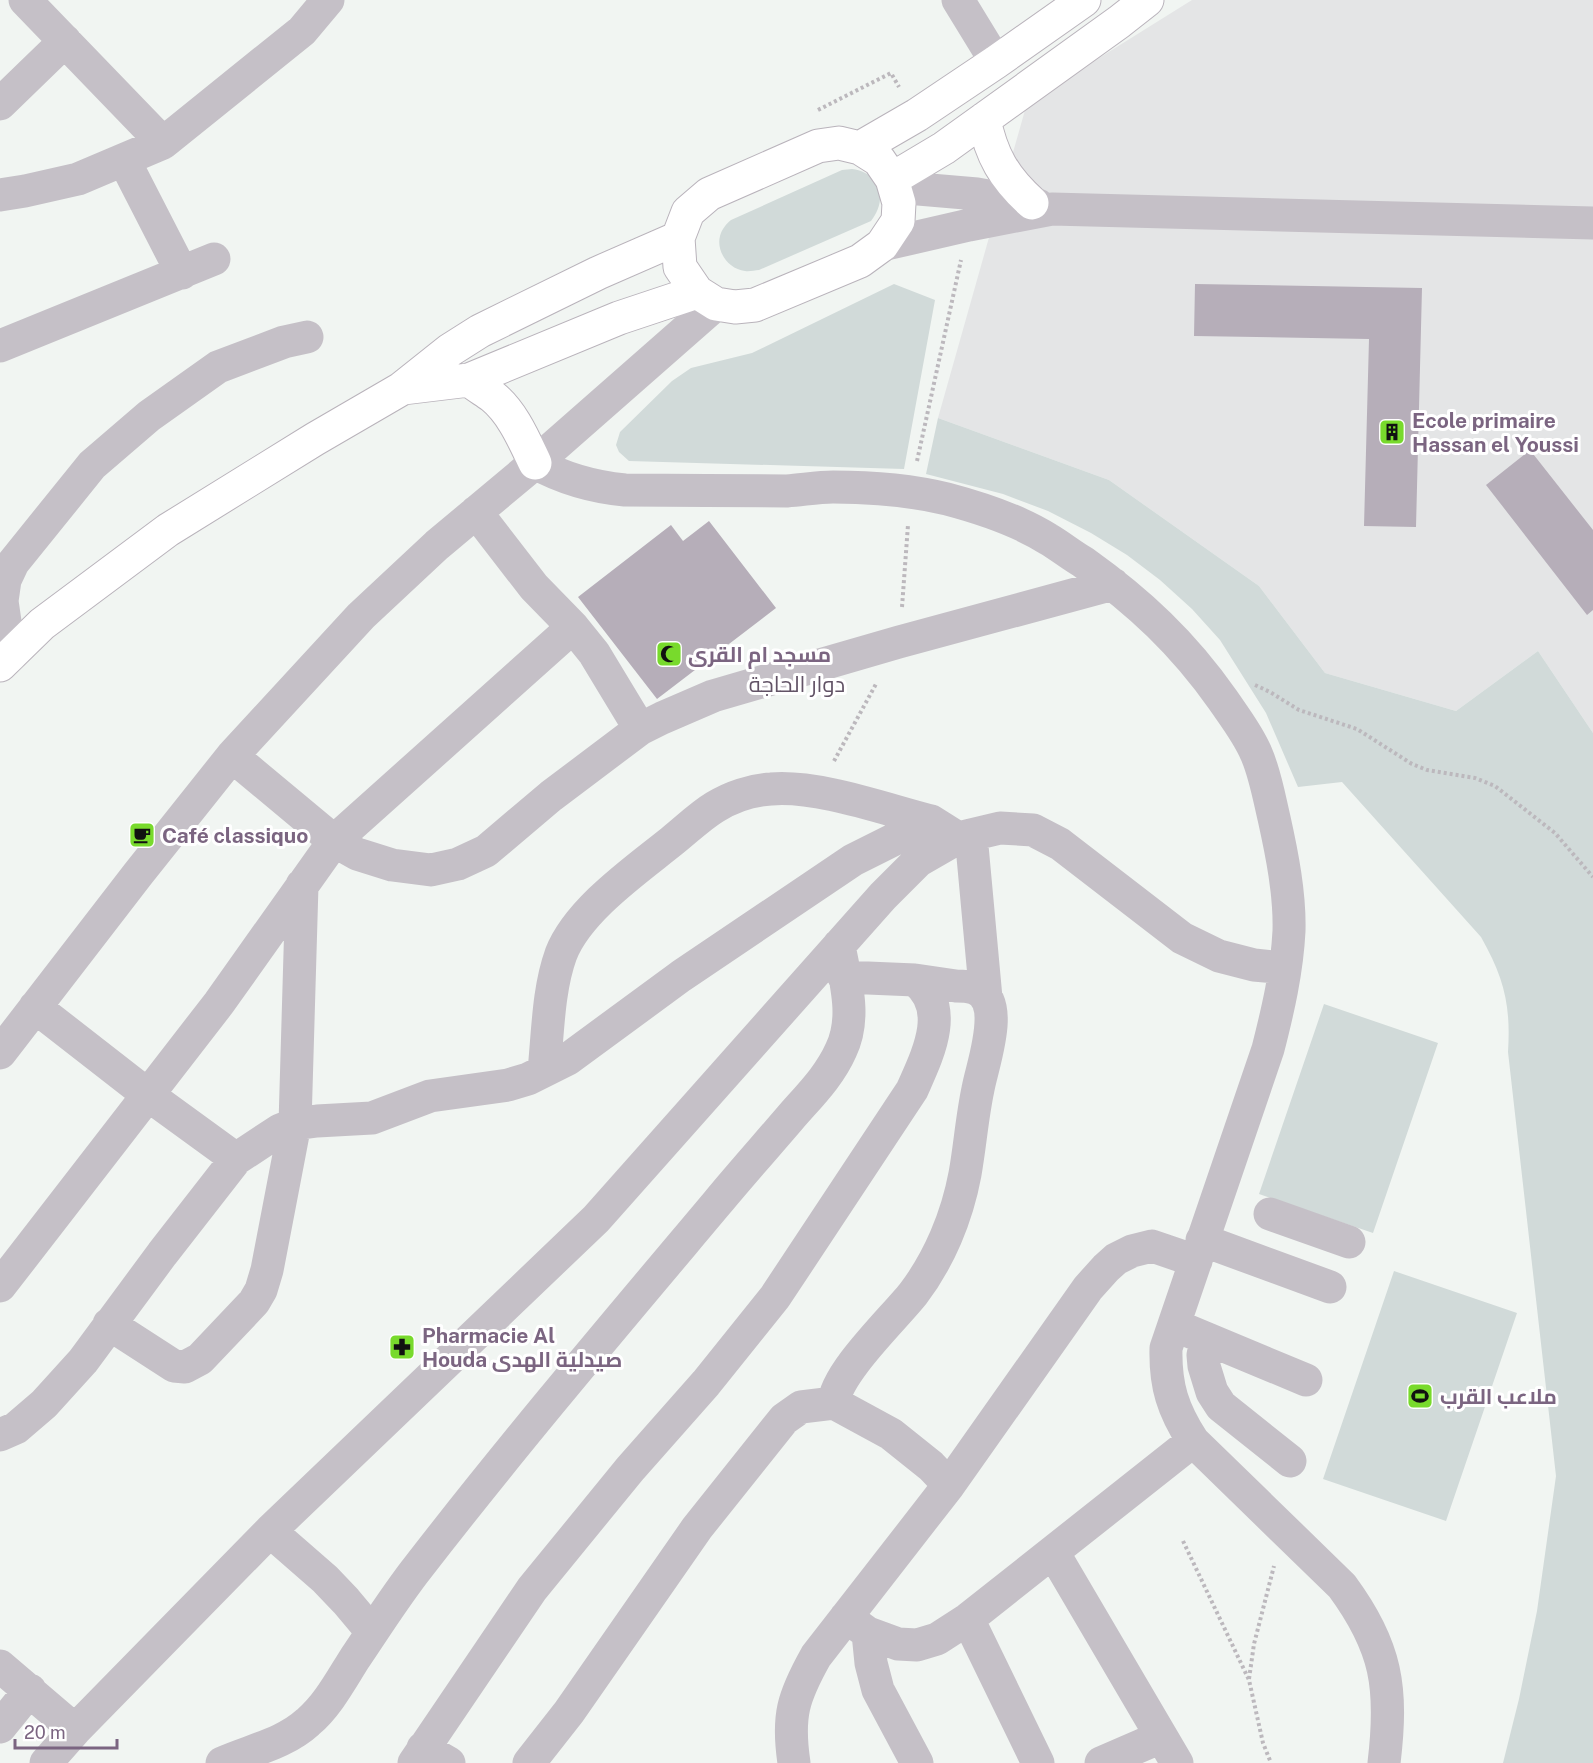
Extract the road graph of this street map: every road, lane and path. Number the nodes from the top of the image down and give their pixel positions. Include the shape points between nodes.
1 (328, 0) edge
2 (958, 0) edge
3 (1084, 0) edge
4 (1147, 0) edge
5 (32, 2) edge
6 (65, 41) junction
7 (996, 62) junction
8 (0, 104) edge
9 (984, 119) junction
10 (163, 143) junction
11 (860, 148) junction
12 (124, 159) junction
13 (893, 183) junction
14 (0, 195) edge
15 (1042, 206) junction
16 (1593, 224) edge
17 (969, 225) junction
18 (678, 238) junction
19 (882, 245) junction
20 (214, 259) dead end
21 (182, 273) junction
22 (707, 298) junction
23 (307, 337) dead end
24 (0, 346) edge
25 (469, 380) junction
26 (401, 388) junction
27 (535, 463) junction
28 (911, 492) junction
29 (476, 512) junction
30 (1113, 584) junction
31 (573, 627) junction
32 (5, 660) edge
33 (1208, 679) junction
34 (640, 729) junction
35 (232, 756) junction
36 (953, 831) junction
37 (334, 841) junction
38 (1593, 877) edge
39 (302, 885) junction
40 (842, 961) junction
41 (1286, 968) junction
42 (915, 980) junction
43 (986, 998) junction
44 (35, 1006) junction
45 (0, 1053) edge
46 (544, 1071) junction
47 (148, 1095) junction
48 (296, 1124) junction
49 (236, 1159) junction
50 (1270, 1214) dead end
51 (1199, 1250) junction
52 (0, 1286) edge
53 (109, 1324) junction
54 (1174, 1324) junction
55 (1207, 1339) junction
56 (1306, 1380) dead end
57 (834, 1403) junction
58 (0, 1435) edge
59 (1193, 1441) junction
60 (1290, 1461) dead end
61 (948, 1485) junction
62 (270, 1531) junction
63 (1183, 1541) dead end
64 (1053, 1552) junction
65 (1276, 1560) dead end
66 (968, 1619) junction
67 (857, 1625) junction
68 (372, 1632) junction
69 (0, 1666) edge
70 (1249, 1680) junction
71 (30, 1690) junction
72 (0, 1727) edge
73 (75, 1730) junction
74 (1169, 1750) edge
75 (429, 1758) edge
76 (46, 1763) edge
77 (222, 1763) edge
78 (529, 1763) edge
79 (794, 1763) edge
80 (917, 1763) edge
81 (1038, 1763) edge
82 (1101, 1763) edge
83 (1271, 1763) edge
84 (1384, 1763) edge

1 - 10 street via 302,32
2 - 7 street
3 - 7 main road
4 - 9 main road
5 - 6 street
6 - 8 street
6 - 10 street
7 - 11 main road
9 - 13 main road
9 - 15 main road via 992,149 1007,178
10 - 12 street
11 - 13 main road via 879,160
11 - 18 main road via 839,143 818,146 709,194 688,213
12 - 14 street via 78,179
12 - 21 street
13 - 15 street
13 - 19 main road via 899,203 898,221
15 - 16 street
15 - 17 street
17 - 19 street
17 - 28 path
18 - 22 main road via 680,267
18 - 26 main road via 480,331
19 - 22 main road via 860,261 755,305 735,307
20 - 21 street
21 - 24 street
22 - 25 main road via 619,318
22 - 27 street
23 - 32 street via 218,367 149,416 92,465 13,563 5,580
25 - 26 main road
25 - 27 main road via 507,411
26 - 32 main road via 168,530 52,617
27 - 28 street via 578,482 626,490 790,491 830,487
27 - 29 street
28 - 30 street via 964,504 1015,522 1048,538
29 - 31 street via 534,587
29 - 35 street via 361,616
30 - 33 street via 1156,621
30 - 34 street via 714,696
31 - 34 street via 594,653
31 - 37 street
33 - 38 path via 1258,686 1299,710 1357,729 1427,770 1475,778 1495,786 1555,833
33 - 41 street via 1256,752 1269,798 1286,890
34 - 37 street via 486,851 458,864 431,870 392,865 357,854
35 - 37 street
35 - 44 street
36 - 40 street via 883,896
36 - 41 street via 1033,830 1060,844 1182,938 1219,956
36 - 43 street
36 - 46 street via 853,860 681,976 568,1059
36 - 46 street via 800,789 759,791 714,807 609,892 578,926 562,952 555,976
37 - 39 street
39 - 47 street
39 - 48 street
40 - 42 street
40 - 62 street via 596,1219
40 - 68 street via 849,1027 829,1074 521,1439
41 - 51 street via 1268,1049
42 - 43 street via 974,988
42 - 75 street via 923,986 934,1007 934,1026 912,1090 775,1297 532,1589
43 - 57 street via 991,1015 990,1036 958,1205 928,1272 838,1386
44 - 45 street
44 - 47 street
46 - 48 street via 508,1084 430,1096 372,1118
47 - 49 street
47 - 52 street
48 - 49 street
48 - 53 street via 267,1270 254,1302 200,1359 185,1367 174,1366
49 - 53 street
50 - 51 street via 1334,1237 1317,1282
51 - 54 street
51 - 61 street via 1152,1246 1132,1251 1106,1268
53 - 58 street via 83,1361 44,1404 16,1428
54 - 55 street
54 - 59 street via 1166,1348 1167,1384 1181,1422
55 - 56 street
55 - 60 street via 1204,1366 1221,1406
57 - 61 street via 911,1448
57 - 78 street via 801,1407 784,1419 697,1528
59 - 64 street
59 - 84 street via 1342,1586 1359,1609 1373,1635 1389,1696
61 - 67 street
62 - 68 street via 325,1579
62 - 73 street
63 - 70 path
64 - 66 street
64 - 74 street
65 - 70 path via 1254,1644
66 - 67 street via 938,1639 918,1645 898,1644
66 - 81 street
67 - 79 street via 816,1656 802,1682 792,1712
67 - 80 street via 878,1690
68 - 77 street via 328,1701 308,1722 273,1744
69 - 71 street
70 - 83 path
71 - 72 street
71 - 73 street
73 - 76 street
74 - 82 street

